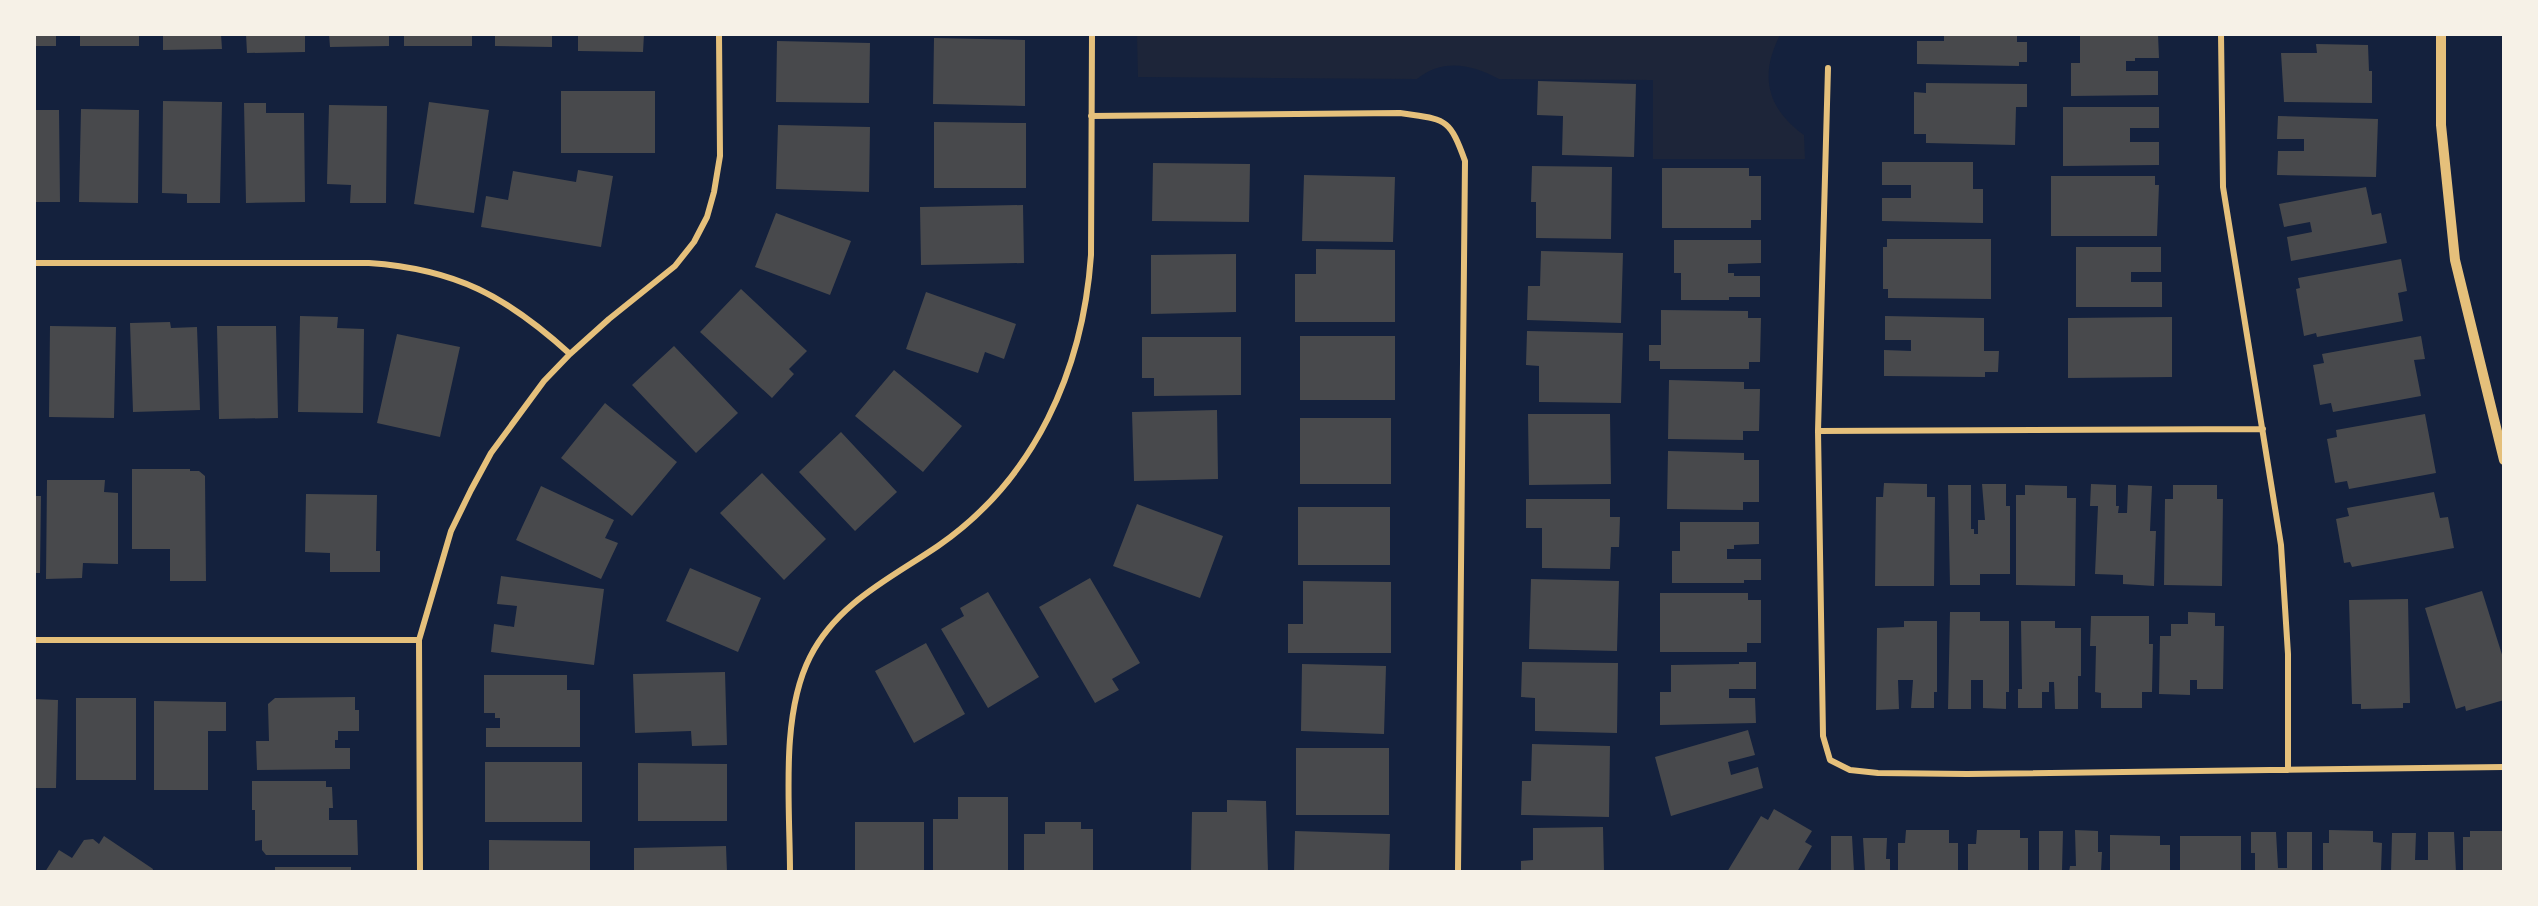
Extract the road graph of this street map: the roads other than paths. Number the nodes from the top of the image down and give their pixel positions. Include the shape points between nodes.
1 (719, 34) edge
2 (1092, 34) edge
3 (2221, 34) edge
4 (2441, 34) edge
5 (1828, 68) dead end
6 (1091, 116) junction
7 (34, 263) edge
8 (570, 354) junction
9 (2263, 429) junction
10 (1818, 431) junction
11 (2504, 460) edge
12 (34, 640) edge
13 (419, 640) junction
14 (2504, 767) edge
15 (2288, 770) junction
16 (420, 872) edge
17 (790, 872) edge
18 (1458, 872) edge

1 - 8 street via 720,156 707,217 675,266
2 - 6 street
3 - 9 street via 2223,187
4 - 11 street via 2441,125 2455,260
5 - 10 street
6 - 17 street via 1089,284 1085,314 1066,380 1034,446 984,508 960,530 851,604 822,635 809,658 791,716
6 - 18 street via 1400,113 1441,119 1456,134 1466,161
7 - 8 street via 399,265 428,270 474,286 523,314
8 - 13 street via 520,411 471,490 452,531
9 - 10 street
9 - 15 street via 2282,545 2288,654
10 - 15 street via 1823,736 1830,760 1850,770 1878,773
12 - 13 street
13 - 16 street
14 - 15 street

